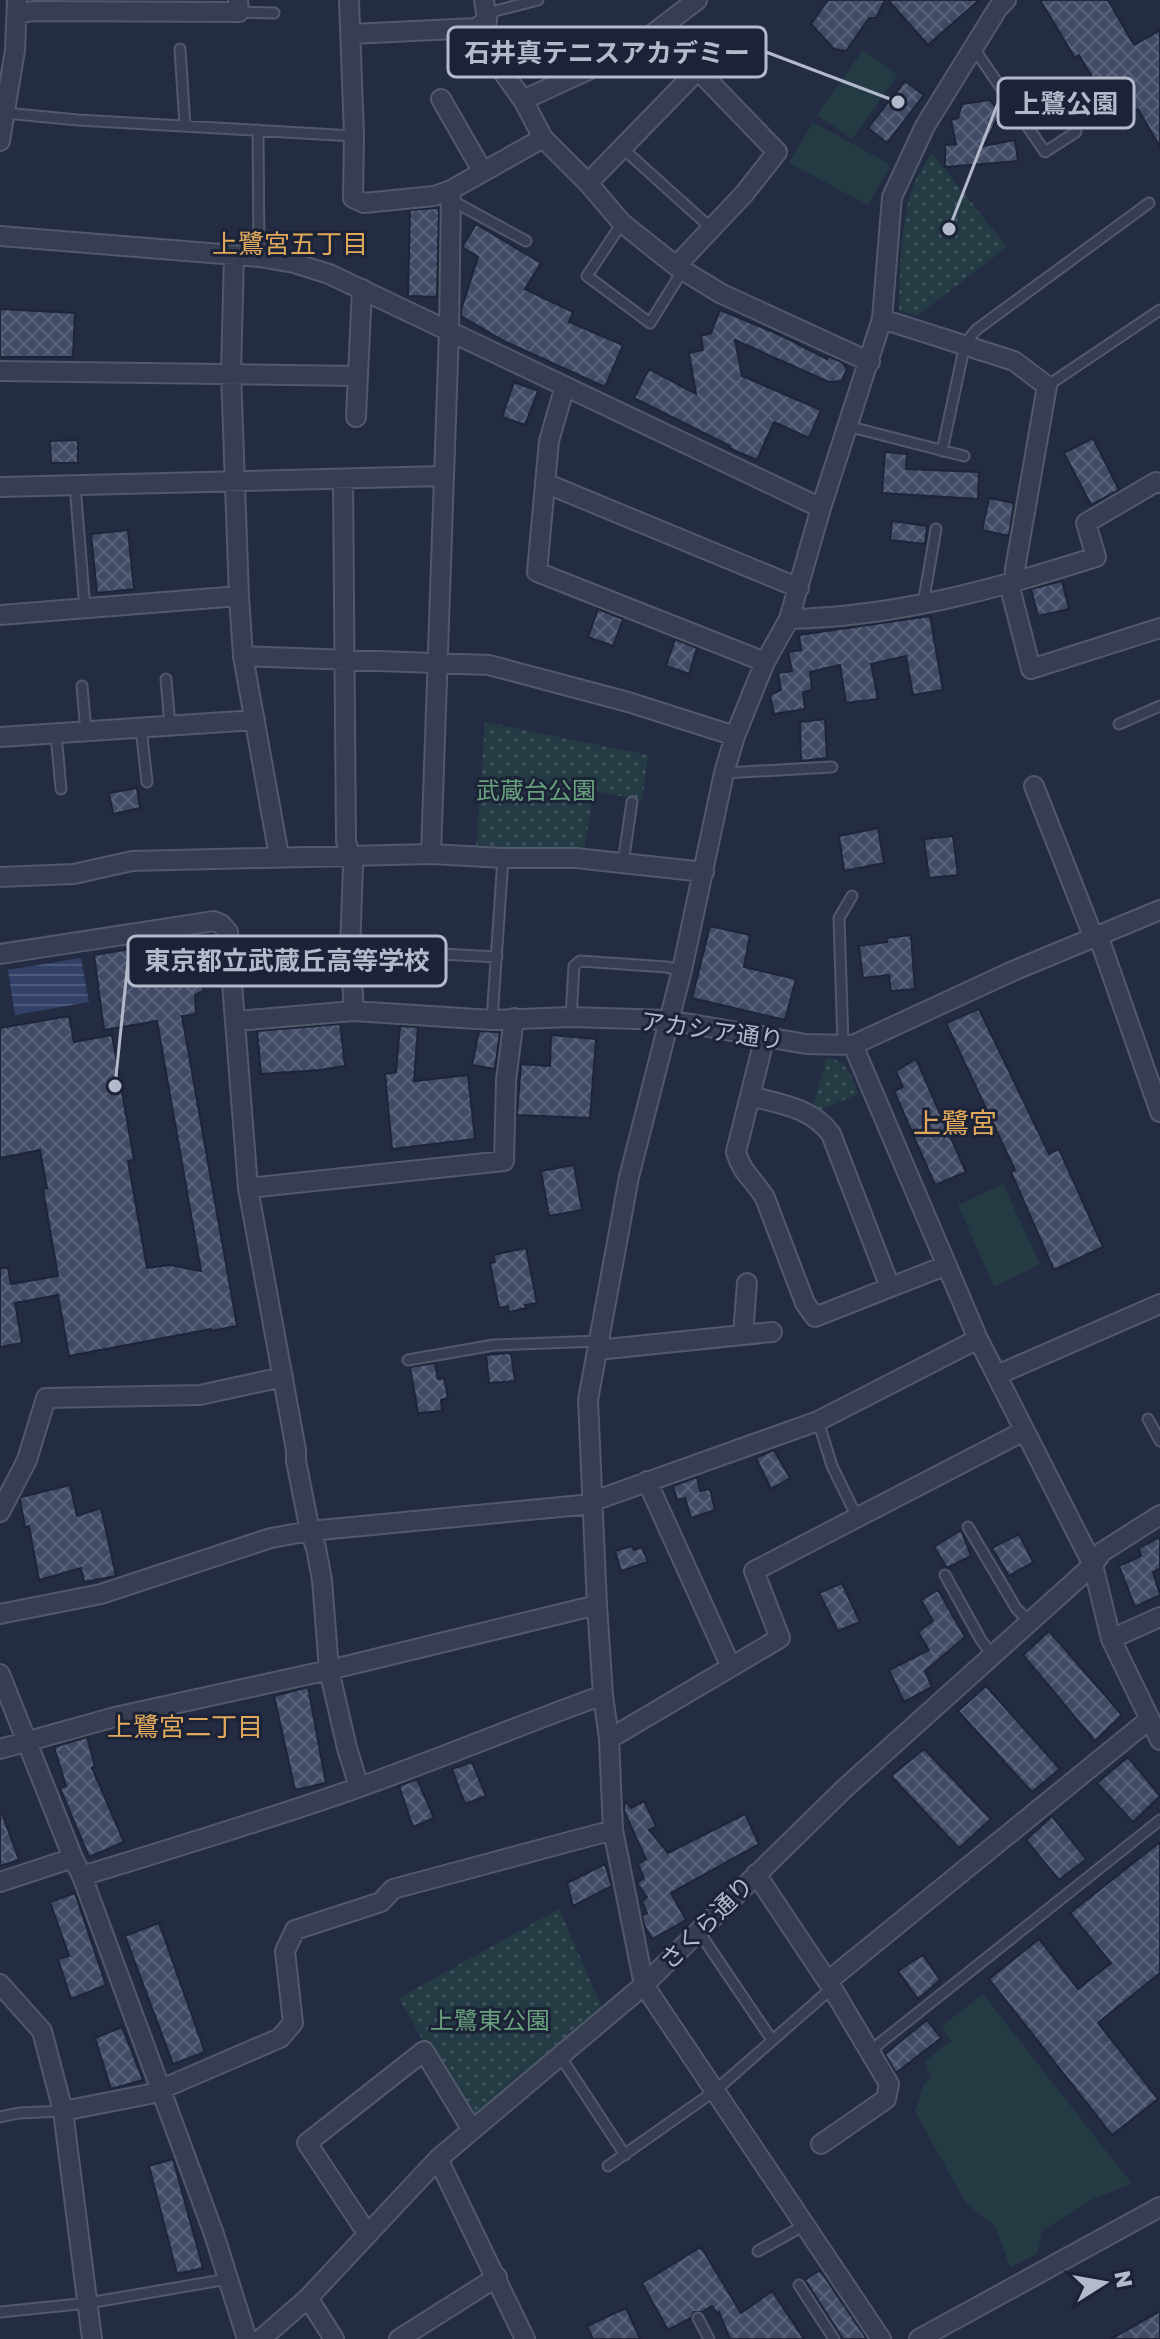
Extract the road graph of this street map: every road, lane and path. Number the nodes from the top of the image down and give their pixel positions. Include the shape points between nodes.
1 (349, 0) edge
2 (484, 0) edge
3 (538, 0) edge
4 (697, 0) edge
5 (1006, 0) edge
6 (238, 6) edge
7 (17, 7) edge
8 (274, 13) dead end
9 (487, 20) junction
10 (351, 34) junction
11 (973, 47) junction
12 (180, 49) dead end
13 (8, 51) edge
14 (441, 99) dead end
15 (523, 100) junction
16 (5, 113) junction
17 (185, 126) junction
18 (258, 130) junction
19 (1076, 132) dead end
20 (354, 136) junction
21 (0, 138) edge
22 (543, 138) junction
23 (621, 147) junction
24 (483, 172) junction
25 (588, 183) junction
26 (451, 195) junction
27 (1149, 203) dead end
28 (622, 223) junction
29 (711, 228) junction
30 (0, 236) edge
31 (526, 241) dead end
32 (234, 255) junction
33 (259, 257) junction
34 (679, 268) junction
35 (362, 289) junction
36 (1160, 310) edge
37 (882, 319) junction
38 (449, 331) junction
39 (965, 344) junction
40 (870, 362) junction
41 (0, 371) edge
42 (231, 373) junction
43 (358, 376) junction
44 (565, 386) junction
45 (1047, 386) junction
46 (356, 417) dead end
47 (847, 426) junction
48 (942, 451) junction
49 (964, 456) dead end
50 (443, 476) junction
51 (343, 479) junction
52 (233, 481) junction
53 (545, 483) junction
54 (1160, 483) edge
55 (75, 485) junction
56 (0, 487) edge
57 (821, 508) junction
58 (936, 529) dead end
59 (1012, 583) junction
60 (799, 588) junction
61 (239, 596) junction
62 (923, 605) junction
63 (85, 609) junction
64 (0, 615) edge
65 (789, 619) junction
66 (1160, 628) edge
67 (243, 656) junction
68 (345, 659) junction
69 (438, 662) junction
70 (765, 662) junction
71 (166, 679) dead end
72 (82, 686) dead end
73 (1160, 706) edge
74 (255, 720) junction
75 (1119, 724) dead end
76 (170, 726) junction
77 (141, 728) junction
78 (86, 732) junction
79 (56, 734) junction
80 (735, 736) junction
81 (0, 737) edge
82 (832, 767) dead end
83 (724, 773) junction
84 (147, 782) dead end
85 (1034, 786) dead end
86 (61, 789) dead end
87 (632, 802) dead end
88 (431, 854) junction
89 (351, 855) junction
90 (279, 856) junction
91 (503, 858) junction
92 (623, 863) junction
93 (704, 872) junction
94 (0, 877) edge
95 (852, 896) dead end
96 (1160, 910) edge
97 (1095, 936) junction
98 (350, 949) junction
99 (0, 954) edge
100 (497, 957) junction
101 (682, 970) junction
102 (354, 1011) junction
103 (571, 1017) junction
104 (514, 1018) junction
105 (492, 1020) junction
106 (668, 1020) junction
107 (237, 1021) junction
108 (765, 1036) junction
109 (848, 1044) junction
110 (750, 1096) junction
111 (1160, 1112) edge
112 (248, 1188) junction
113 (947, 1265) junction
114 (747, 1283) dead end
115 (890, 1287) junction
116 (1160, 1304) edge
117 (772, 1332) dead end
118 (743, 1335) junction
119 (978, 1339) junction
120 (598, 1346) junction
121 (408, 1360) dead end
122 (997, 1375) junction
123 (283, 1377) junction
124 (1148, 1419) dead end
125 (818, 1421) junction
126 (1024, 1431) junction
127 (1160, 1441) edge
128 (647, 1481) junction
129 (592, 1503) junction
130 (0, 1512) edge
131 (1160, 1515) edge
132 (857, 1517) junction
133 (968, 1527) dead end
134 (310, 1531) junction
135 (1093, 1565) junction
136 (945, 1575) dead end
137 (597, 1605) junction
138 (0, 1614) edge
139 (1160, 1617) edge
140 (1029, 1622) junction
141 (1111, 1639) junction
142 (992, 1655) junction
143 (731, 1667) junction
144 (329, 1670) junction
145 (0, 1674) edge
146 (603, 1695) junction
147 (1150, 1719) junction
148 (609, 1739) junction
149 (1160, 1740) edge
150 (26, 1742) junction
151 (0, 1749) edge
152 (359, 1787) junction
153 (1160, 1820) edge
154 (613, 1830) junction
155 (73, 1858) junction
156 (756, 1874) junction
157 (82, 1876) junction
158 (0, 1882) edge
159 (699, 1932) junction
160 (0, 1984) edge
161 (644, 1985) junction
162 (830, 1985) junction
163 (772, 2040) junction
164 (870, 2051) junction
165 (560, 2056) junction
166 (160, 2090) junction
167 (716, 2090) junction
168 (63, 2111) junction
169 (0, 2117) edge
170 (472, 2130) junction
171 (821, 2144) dead end
172 (625, 2155) junction
173 (438, 2159) junction
174 (608, 2166) dead end
175 (1160, 2207) edge
176 (805, 2225) junction
177 (367, 2233) junction
178 (758, 2251) dead end
179 (497, 2277) junction
180 (228, 2279) junction
181 (799, 2285) dead end
182 (308, 2298) junction
183 (88, 2303) junction
184 (0, 2312) edge
185 (698, 2318) dead end
186 (92, 2339) edge
187 (247, 2339) edge
188 (261, 2339) edge
189 (334, 2339) edge
190 (399, 2339) edge
191 (525, 2339) edge
192 (709, 2339) edge
193 (834, 2339) edge
194 (881, 2339) edge
195 (919, 2339) edge

1 - 10 street
2 - 9 street
3 - 9 lane via 495,11
4 - 15 street via 650,36
5 - 11 street
6 - 7 street via 33,11
6 - 8 lane
7 - 13 street
9 - 10 street via 476,28
9 - 15 street via 490,54
10 - 20 street
11 - 19 lane via 1045,152
11 - 37 street via 925,126 892,197
12 - 17 lane
13 - 16 street
14 - 24 street
15 - 22 street
16 - 17 lane
16 - 21 street
17 - 18 lane
18 - 20 lane
18 - 33 lane
20 - 26 street via 353,198 364,203
22 - 24 street
22 - 25 street
23 - 25 street
23 - 29 lane
23 - 29 street via 698,70 777,152
24 - 26 street
25 - 28 street
26 - 31 lane
26 - 38 street
27 - 39 lane via 976,330
28 - 34 street
28 - 34 lane via 587,276 650,323
29 - 34 street
30 - 32 street
32 - 33 street
32 - 42 street
33 - 35 street via 294,263
34 - 40 street via 720,293
35 - 38 street
35 - 43 street
36 - 45 lane
37 - 39 street
37 - 40 street
38 - 44 street
38 - 50 street
39 - 45 street via 1014,361
39 - 48 lane
40 - 47 street
41 - 42 street
42 - 43 street
42 - 52 street
43 - 46 street
44 - 53 street via 549,441
44 - 57 street
45 - 59 street
47 - 48 lane
47 - 57 street
48 - 49 lane
50 - 51 street
50 - 69 street
51 - 52 street
51 - 68 street
52 - 55 street
52 - 61 street
53 - 60 street
53 - 70 street via 537,572
54 - 59 street via 1086,523 1096,557
55 - 56 street
55 - 63 lane
57 - 60 street
58 - 62 lane
59 - 62 street
59 - 66 street via 1031,669
60 - 65 street
61 - 63 street
61 - 67 street
62 - 65 street
63 - 64 street
65 - 70 street
67 - 68 street
67 - 74 street
68 - 69 street
68 - 89 street via 346,841
69 - 80 street via 489,665
69 - 88 street
70 - 80 street
71 - 76 lane
72 - 78 lane
73 - 75 lane
74 - 76 street
74 - 90 street
76 - 77 street
77 - 78 street
77 - 84 lane
78 - 79 street
79 - 81 street
79 - 86 lane
80 - 83 street
82 - 83 lane
83 - 93 street
85 - 97 street
87 - 92 lane
88 - 89 street
88 - 91 street
89 - 90 street
89 - 98 street
90 - 94 street via 132,861 74,874
91 - 92 street
91 - 100 lane
92 - 93 street
93 - 101 street
95 - 109 lane via 839,918
96 - 97 street, アカシア通り
97 - 109 street, アカシア通り
97 - 111 street
98 - 100 lane
98 - 102 street
99 - 107 street via 214,921 228,932
100 - 105 lane
101 - 103 lane via 580,961 574,966
101 - 106 street
102 - 105 street, アカシア通り
102 - 107 street, アカシア通り
103 - 104 street, アカシア通り
103 - 106 street, アカシア通り
104 - 105 street, アカシア通り
104 - 112 street via 504,1161
106 - 108 street, アカシア通り
106 - 120 street via 629,1177
107 - 112 street
108 - 109 street, アカシア通り via 806,1044
108 - 110 street
109 - 113 street
110 - 115 street via 803,1110 831,1134
110 - 115 street via 736,1152 739,1164 765,1198 815,1317
112 - 123 street
113 - 115 street
113 - 119 street
114 - 118 street
116 - 122 street
117 - 118 street
118 - 120 street
119 - 122 street
119 - 125 street
120 - 121 lane via 494,1345
120 - 129 street via 588,1400
122 - 126 street
123 - 130 street via 200,1395 46,1398 27,1460
123 - 134 street
124 - 127 lane
125 - 128 street
125 - 132 lane
126 - 132 street
126 - 135 street
128 - 129 street
128 - 143 street
129 - 134 street
129 - 137 street
131 - 135 street, さくら通り via 1102,1552
132 - 143 street via 754,1571 780,1638
133 - 140 lane
134 - 138 street via 271,1538 101,1594
134 - 144 street via 322,1580
135 - 140 street, さくら通り
135 - 141 street
136 - 142 lane
137 - 144 street
137 - 146 street
139 - 141 street
140 - 142 street, さくら通り
141 - 147 street
142 - 156 street, さくら通り
143 - 148 street
144 - 150 street via 181,1701
144 - 152 street
145 - 150 street
146 - 148 street
146 - 152 street
147 - 149 street
147 - 162 street
148 - 154 street
150 - 151 street
150 - 155 street
152 - 157 street
153 - 164 lane
154 - 161 street
154 - 166 street via 393,1889 381,1902 295,1930 285,1951 293,2023 280,2038
155 - 157 street
155 - 158 street
156 - 159 street, さくら通り
156 - 162 street
157 - 166 street
159 - 161 street, さくら通り
159 - 163 lane
160 - 168 street via 42,2031
161 - 165 street, さくら通り
161 - 167 street
162 - 163 lane
162 - 164 street
163 - 167 lane
164 - 171 street via 889,2084 886,2099
165 - 170 street, さくら通り
165 - 172 lane
166 - 168 street
166 - 180 street
167 - 172 lane
167 - 176 street
168 - 169 lane
168 - 183 street
170 - 173 street, さくら通り
170 - 177 street via 424,2051 307,2143
172 - 174 lane
173 - 177 street, さくら通り
173 - 179 street
175 - 195 street
176 - 178 lane
176 - 194 street
177 - 182 street, さくら通り
179 - 190 street
179 - 191 street
180 - 183 lane
180 - 187 street
181 - 193 lane
182 - 188 street, さくら通り
182 - 189 street
183 - 184 lane
183 - 186 street
185 - 192 lane

